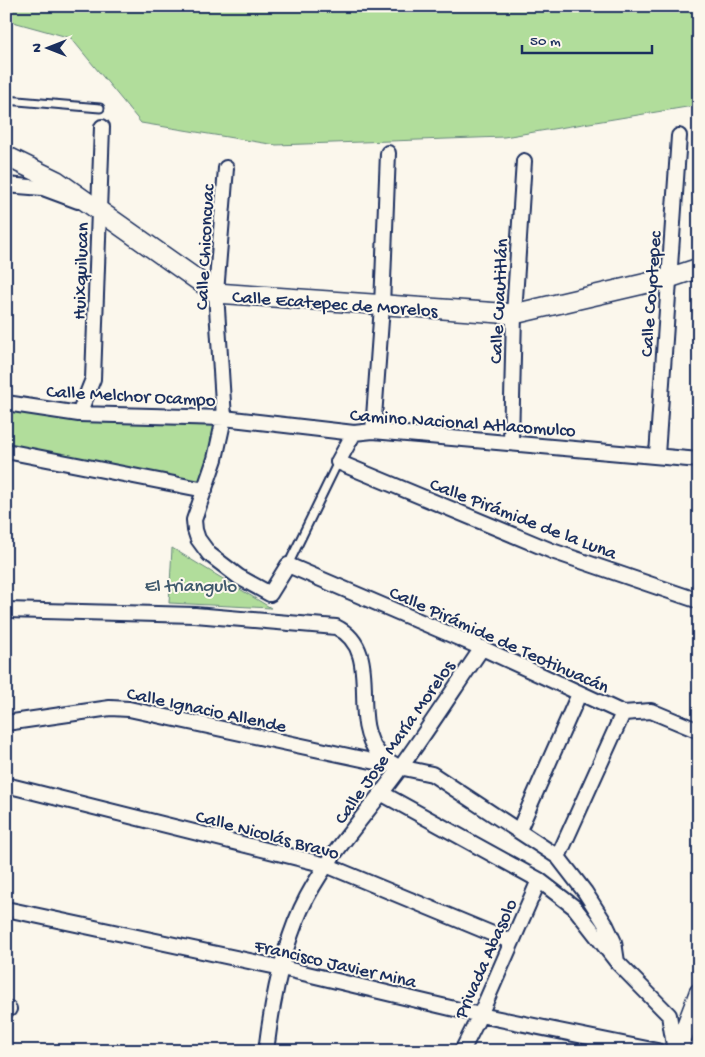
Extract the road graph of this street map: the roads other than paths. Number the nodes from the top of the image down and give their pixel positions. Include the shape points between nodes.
1 (6, 100) edge
2 (100, 108) dead end
3 (102, 127) dead end
4 (679, 136) dead end
5 (388, 153) dead end
6 (6, 156) edge
7 (524, 161) dead end
8 (226, 168) dead end
9 (6, 185) edge
10 (100, 210) junction
11 (699, 268) edge
12 (669, 278) junction
13 (216, 293) junction
14 (382, 306) junction
15 (514, 314) junction
16 (6, 403) edge
17 (79, 414) junction
18 (224, 418) junction
19 (373, 431) junction
20 (354, 433) junction
21 (511, 442) junction
22 (6, 451) edge
23 (657, 455) junction
24 (699, 460) edge
25 (338, 462) junction
26 (205, 490) junction
27 (288, 565) junction
28 (699, 601) edge
29 (6, 610) edge
30 (482, 648) junction
31 (579, 694) junction
32 (624, 714) junction
33 (6, 723) edge
34 (699, 731) edge
35 (400, 769) junction
36 (6, 785) edge
37 (381, 793) junction
38 (519, 830) junction
39 (558, 857) junction
40 (326, 865) junction
41 (539, 880) junction
42 (6, 910) edge
43 (512, 942) junction
44 (618, 962) junction
45 (282, 968) junction
46 (699, 993) edge
47 (480, 1015) junction
48 (266, 1051) edge
49 (462, 1051) edge
50 (657, 1051) edge
51 (676, 1051) edge

1 - 2 lane
3 - 10 street, Huixquilucan
4 - 12 street, Calle Coyotepec
5 - 14 street
6 - 10 street, Calle Ecatepec de Morelos via 57,181
7 - 15 street, Calle Cuautitlán
8 - 13 street, Calle Chiconcuac
9 - 10 street via 42,188
10 - 13 street, Calle Ecatepec de Morelos
10 - 17 street, Huixquilucan via 93,379
11 - 12 street, Calle Ecatepec de Morelos
12 - 15 street, Calle Ecatepec de Morelos
12 - 23 street, Calle Coyotepec
13 - 14 street, Calle Ecatepec de Morelos
13 - 18 street, Calle Chiconcuac
14 - 15 street, Calle Ecatepec de Morelos
14 - 19 street
15 - 21 street, Calle Cuautitlán
16 - 17 street, Calle Melchor Ocampo
17 - 18 street, Calle Melchor Ocampo
18 - 20 street, Camino Nacional Atlacomulco
18 - 26 street, Calle Chiconcuac
19 - 20 street, Camino Nacional Atlacomulco
19 - 21 street, Camino Nacional Atlacomulco
20 - 25 street
21 - 23 street, Camino Nacional Atlacomulco
22 - 26 street
23 - 24 street, Camino Nacional Atlacomulco
25 - 27 lane
25 - 28 street, Calle Pirámide de la Luna via 552,551
26 - 27 street, Calle Chiconcuac via 194,520 198,539 209,554 239,578 270,594
27 - 30 street, Calle Pirámide de Teotihuacán
29 - 35 street via 195,615 336,627 346,632 360,653 368,730 373,744 380,754
30 - 31 street, Calle Pirámide de Teotihuacán
30 - 35 street, Calle Jose María Morelos
31 - 32 street, Calle Pirámide de Teotihuacán
31 - 38 street
32 - 34 street, Calle Pirámide de Teotihuacán via 651,711
32 - 39 street
33 - 35 street, Calle Ignacio Allende via 110,708 129,709
35 - 37 street, Calle Jose María Morelos
35 - 38 street, Calle Ignacio Allende via 432,774
36 - 40 street, Calle Nicolás Bravo
37 - 40 street, Calle Jose María Morelos
37 - 41 street
38 - 39 street, Calle Ignacio Allende
39 - 44 street, Calle Ignacio Allende via 606,925
40 - 43 street, Calle Nicolás Bravo
40 - 45 street, Calle Jose María Morelos via 292,930
41 - 43 street, Privada Abasolo
41 - 44 street via 574,907
42 - 45 street, Francisco Javier Mina
43 - 47 street, Privada Abasolo
44 - 51 street via 668,1015
45 - 47 street, Francisco Javier Mina
45 - 48 street, Calle Jose María Morelos
46 - 51 street
47 - 49 street, Privada Abasolo
47 - 50 street, Francisco Javier Mina

